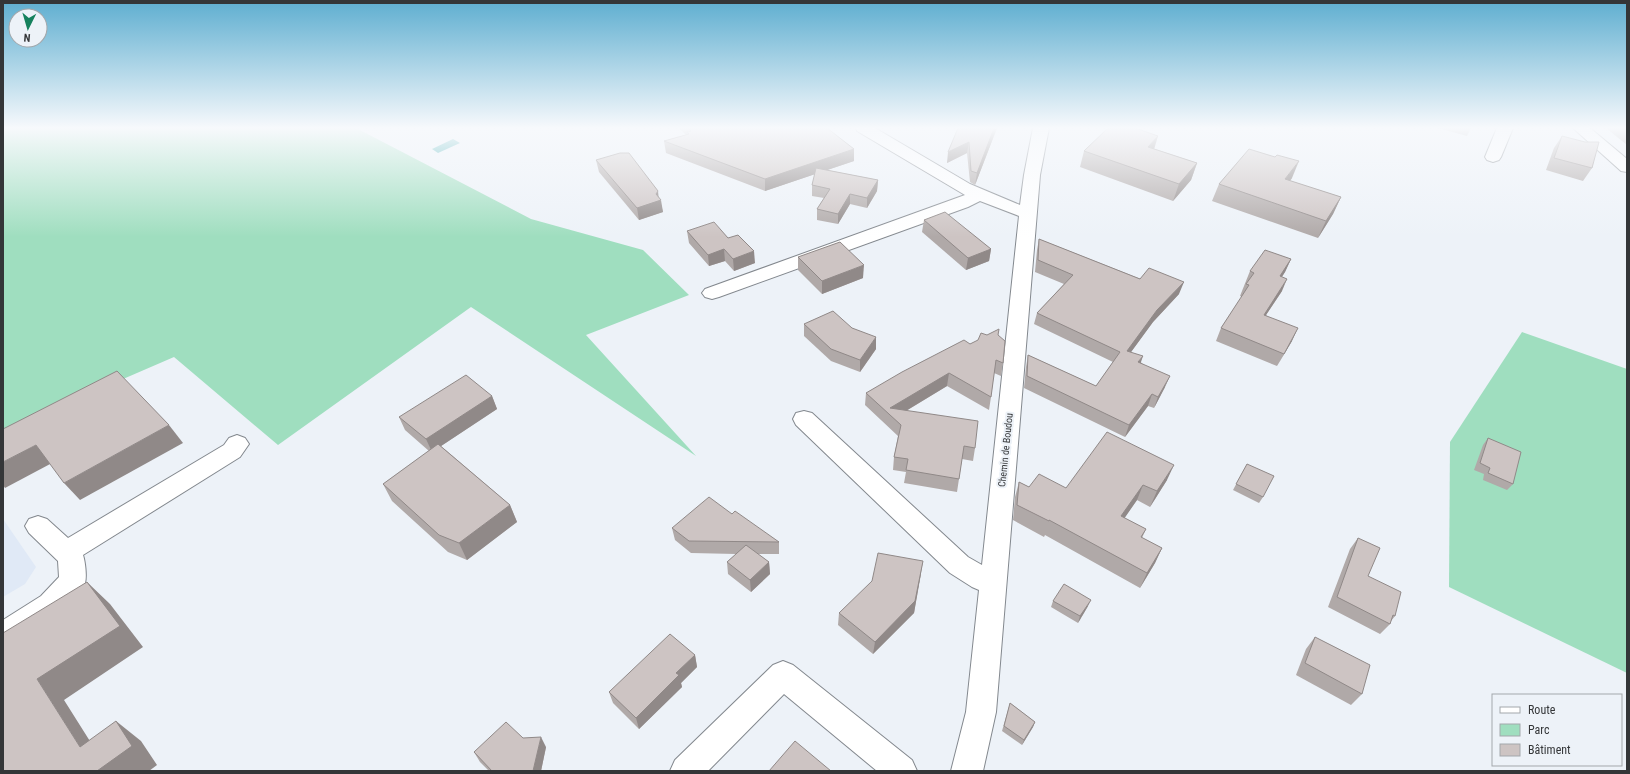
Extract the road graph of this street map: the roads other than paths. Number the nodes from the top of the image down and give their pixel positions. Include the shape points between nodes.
1 (925, 164) edge
2 (1034, 164) edge
3 (978, 195) junction
4 (1029, 212) junction
5 (712, 293) dead end
6 (804, 418) dead end
7 (237, 444) dead end
8 (38, 526) dead end
9 (66, 552) junction
10 (994, 582) junction
11 (3, 635) edge
12 (686, 771) edge
13 (901, 771) edge
14 (967, 771) edge

1 - 3 street
2 - 4 street, Chemin de Boudou
3 - 4 street via 1019,211
3 - 5 street
4 - 10 street, Chemin de Boudou
6 - 10 street via 959,565 980,579
7 - 9 street via 232,451
8 - 9 street
9 - 11 street via 72,557 72,580 52,605
10 - 14 street, Chemin de Boudou via 980,712
12 - 13 street via 783,675

